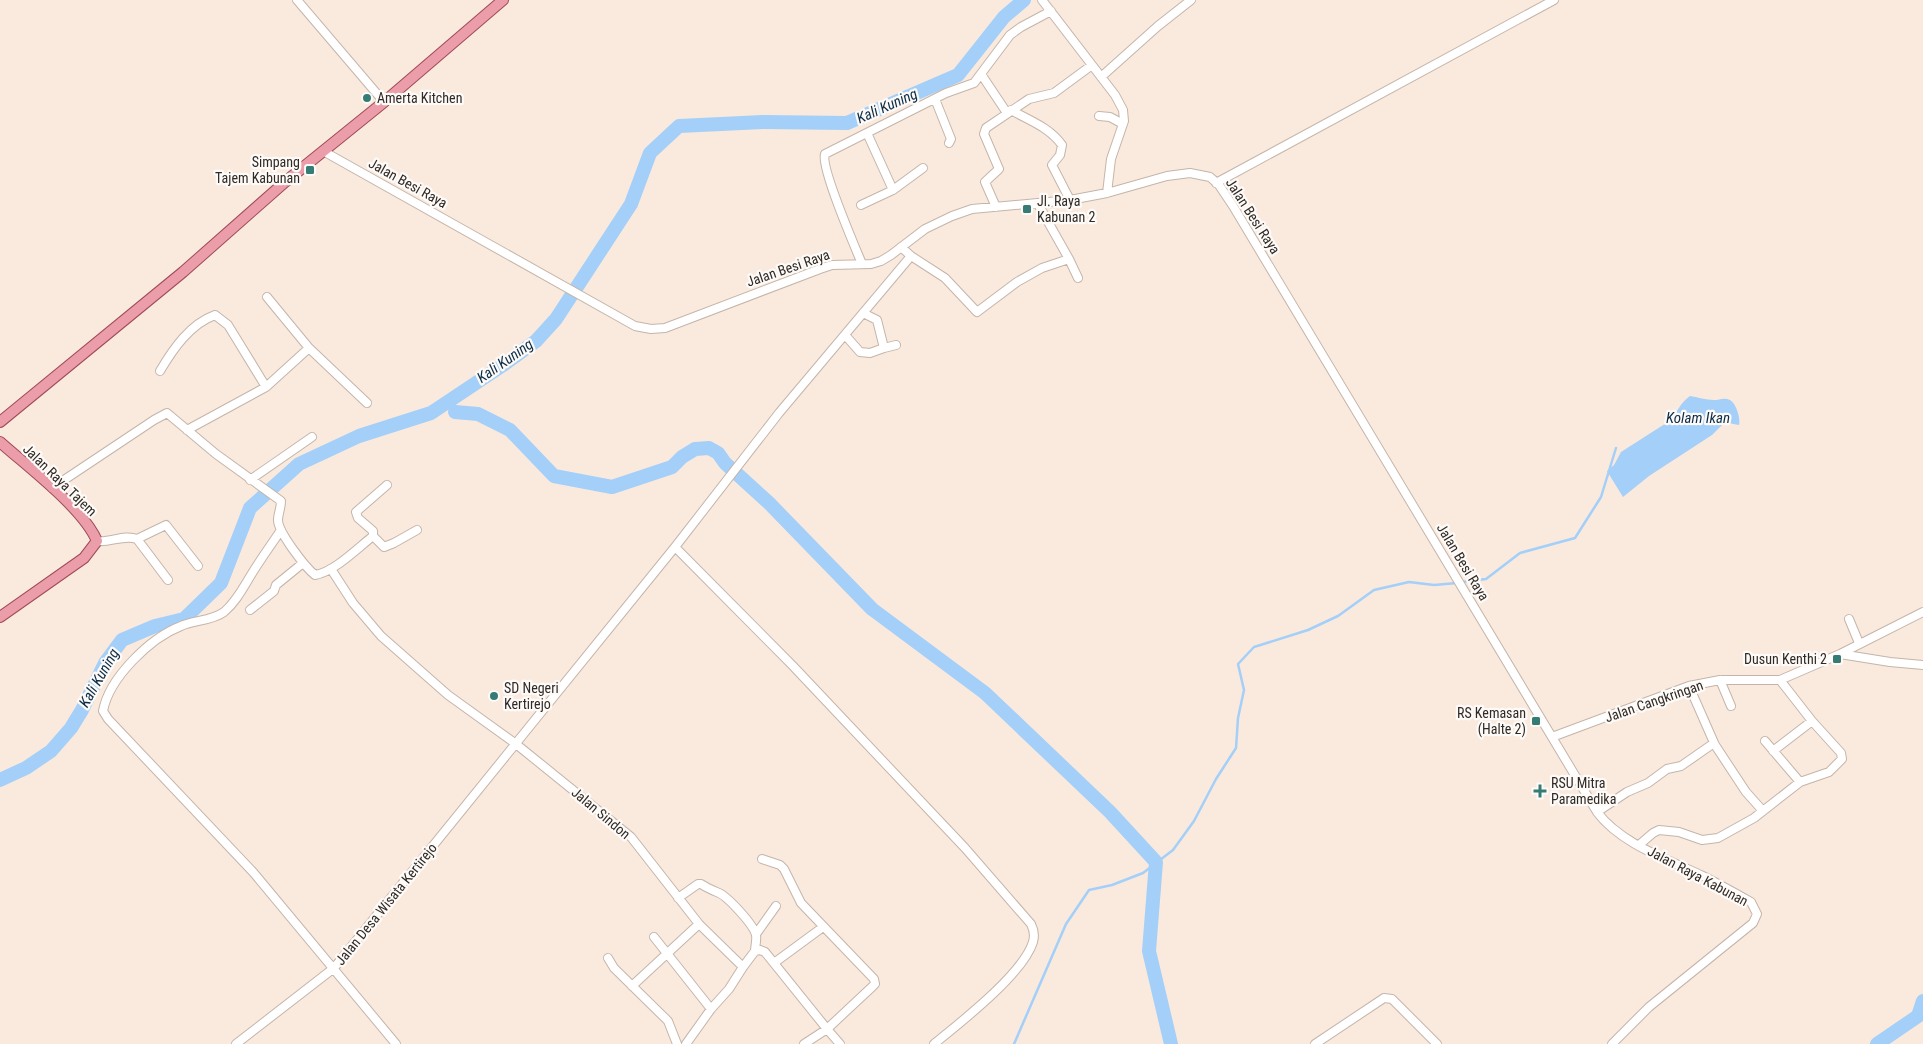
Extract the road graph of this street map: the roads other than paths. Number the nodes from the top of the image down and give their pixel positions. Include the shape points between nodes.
1 (297, 0) edge
2 (503, 0) edge
3 (1042, 0) edge
4 (1191, 0) edge
5 (1554, 0) edge
6 (1051, 11) junction
7 (1092, 65) junction
8 (981, 74) junction
9 (1101, 77) junction
10 (935, 99) junction
11 (384, 102) junction
12 (1009, 111) junction
13 (1099, 116) dead end
14 (1123, 124) junction
15 (867, 133) junction
16 (949, 143) dead end
17 (323, 151) junction
18 (923, 168) dead end
19 (1216, 183) junction
20 (893, 190) junction
21 (1107, 193) junction
22 (1070, 200) junction
23 (1038, 204) junction
24 (861, 205) dead end
25 (996, 207) junction
26 (901, 247) junction
27 (911, 256) junction
28 (1068, 259) junction
29 (862, 264) junction
30 (1078, 278) dead end
31 (267, 297) dead end
32 (862, 313) junction
33 (845, 334) junction
34 (896, 345) dead end
35 (309, 348) junction
36 (884, 348) junction
37 (160, 371) dead end
38 (266, 387) junction
39 (367, 404) dead end
40 (0, 422) edge
41 (186, 430) junction
42 (312, 437) dead end
43 (0, 442) edge
44 (253, 482) junction
45 (387, 485) dead end
46 (52, 488) junction
47 (281, 530) junction
48 (417, 530) dead end
49 (373, 536) junction
50 (137, 539) junction
51 (97, 541) junction
52 (675, 548) junction
53 (303, 563) junction
54 (198, 566) dead end
55 (331, 569) junction
56 (168, 580) dead end
57 (250, 610) dead end
58 (1923, 612) edge
59 (0, 617) edge
60 (1849, 620) dead end
61 (1859, 643) junction
62 (1840, 654) junction
63 (1923, 665) edge
64 (1720, 680) junction
65 (1780, 680) junction
66 (1689, 686) junction
67 (1731, 706) dead end
68 (1812, 721) junction
69 (1552, 737) junction
70 (1765, 740) dead end
71 (1714, 743) junction
72 (516, 744) junction
73 (1773, 751) junction
74 (1800, 782) junction
75 (1762, 811) junction
76 (1597, 812) junction
77 (1639, 845) junction
78 (762, 859) dead end
79 (678, 898) junction
80 (776, 906) dead end
81 (699, 924) junction
82 (823, 927) junction
83 (756, 934) junction
84 (654, 937) dead end
85 (755, 951) junction
86 (667, 953) junction
87 (608, 958) dead end
88 (774, 963) junction
89 (743, 967) junction
90 (334, 968) junction
91 (632, 986) junction
92 (712, 1009) junction
93 (827, 1029) junction
94 (838, 1043) edge
95 (236, 1044) edge
96 (396, 1044) edge
97 (677, 1044) edge
98 (686, 1044) edge
99 (804, 1044) edge
100 (934, 1044) edge
101 (1315, 1044) edge
102 (1437, 1044) edge
103 (1612, 1044) edge

1 - 11 street
2 - 11 main road
3 - 6 street
4 - 9 street
5 - 19 street
6 - 7 street
6 - 8 street via 1010,35
7 - 9 street
7 - 12 street via 1054,93 1034,97
8 - 10 street via 974,83
8 - 12 street
9 - 14 street via 1116,95 1123,110
10 - 15 street
10 - 16 street via 951,139
11 - 17 main road
12 - 22 street via 1043,127 1062,145 1060,155 1052,165
12 - 25 street via 984,131 999,170 985,182
13 - 14 street via 1110,116
14 - 21 street via 1111,159
15 - 20 street
15 - 29 street via 826,153 823,158
17 - 29 street, Jalan Besi Raya via 635,326 664,328 832,265
17 - 40 main road via 190,266
18 - 20 street
19 - 21 street, Jalan Besi Raya via 1210,177 1190,173
19 - 69 street, Jalan Besi Raya
20 - 24 street
21 - 22 street, Jalan Besi Raya
22 - 23 street, Jalan Besi Raya
23 - 25 street, Jalan Besi Raya
23 - 28 street
25 - 26 street, Jalan Besi Raya via 972,209 952,216 925,229
26 - 27 street
26 - 29 street, Jalan Besi Raya via 881,261
27 - 28 street via 945,278 977,312 1042,268
27 - 32 street, Jalan Desa Wisata Kertirejo
28 - 30 street
31 - 35 street
32 - 33 street, Jalan Desa Wisata Kertirejo
32 - 36 street via 877,320
33 - 36 street via 860,352 870,353
33 - 52 street, Jalan Desa Wisata Kertirejo via 762,434
34 - 36 street
35 - 38 street
35 - 39 street
37 - 38 street via 179,342 215,315 228,325
38 - 41 street
41 - 44 street
41 - 46 street via 169,414 164,414
42 - 44 street
43 - 46 main road, Jalan Raya Tajem
44 - 47 street via 281,501 278,520
45 - 49 street via 356,512 358,518 373,531
46 - 51 main road, Jalan Raya Tajem via 88,524
47 - 53 street
47 - 90 street via 236,600 223,613 180,626 150,644 129,665 105,700 103,711 252,872
48 - 49 street via 387,547
49 - 55 street
50 - 51 street
50 - 54 street via 166,526
50 - 56 street
51 - 59 main road via 84,558
52 - 72 street, Jalan Desa Wisata Kertirejo
52 - 100 street via 793,666 965,848 1031,924 1033,940 1018,968
53 - 55 street via 315,575
53 - 57 street
55 - 72 street, Jalan Sindon via 381,636 448,695
58 - 61 street, Jalan Cangkringan
60 - 61 street
61 - 62 street, Jalan Cangkringan
62 - 63 street
62 - 65 street, Jalan Cangkringan
64 - 65 street, Jalan Cangkringan
64 - 66 street, Jalan Cangkringan
64 - 67 street
65 - 68 street
66 - 69 street, Jalan Cangkringan
66 - 71 street
68 - 73 street
68 - 74 street via 1843,758 1829,772
69 - 76 street, Jalan Raya Kabunan
70 - 73 street
71 - 75 street
71 - 76 street via 1681,766 1667,769
72 - 79 street, Jalan Sindon via 630,837
72 - 90 street, Jalan Desa Wisata Kertirejo
73 - 74 street
74 - 75 street
75 - 77 street via 1718,838 1702,840 1679,832 1659,830
76 - 77 street, Jalan Raya Kabunan via 1616,832
77 - 103 street, Jalan Raya Kabunan via 1751,902 1757,914 1753,923 1649,1007
78 - 82 street via 784,869 796,897
79 - 81 street, Jalan Sindon
79 - 83 street via 701,884 728,899
80 - 83 street
81 - 86 street
81 - 89 street, Jalan Sindon
82 - 88 street
82 - 93 street via 875,981
83 - 85 street
84 - 86 street
85 - 88 street via 763,951
85 - 89 street
86 - 91 street
86 - 92 street
87 - 91 street
88 - 93 street
89 - 92 street
90 - 95 street, Jalan Desa Wisata Kertirejo
90 - 96 street
91 - 97 street via 668,1021
92 - 98 street
93 - 94 street
93 - 99 street
101 - 102 street via 1388,997

